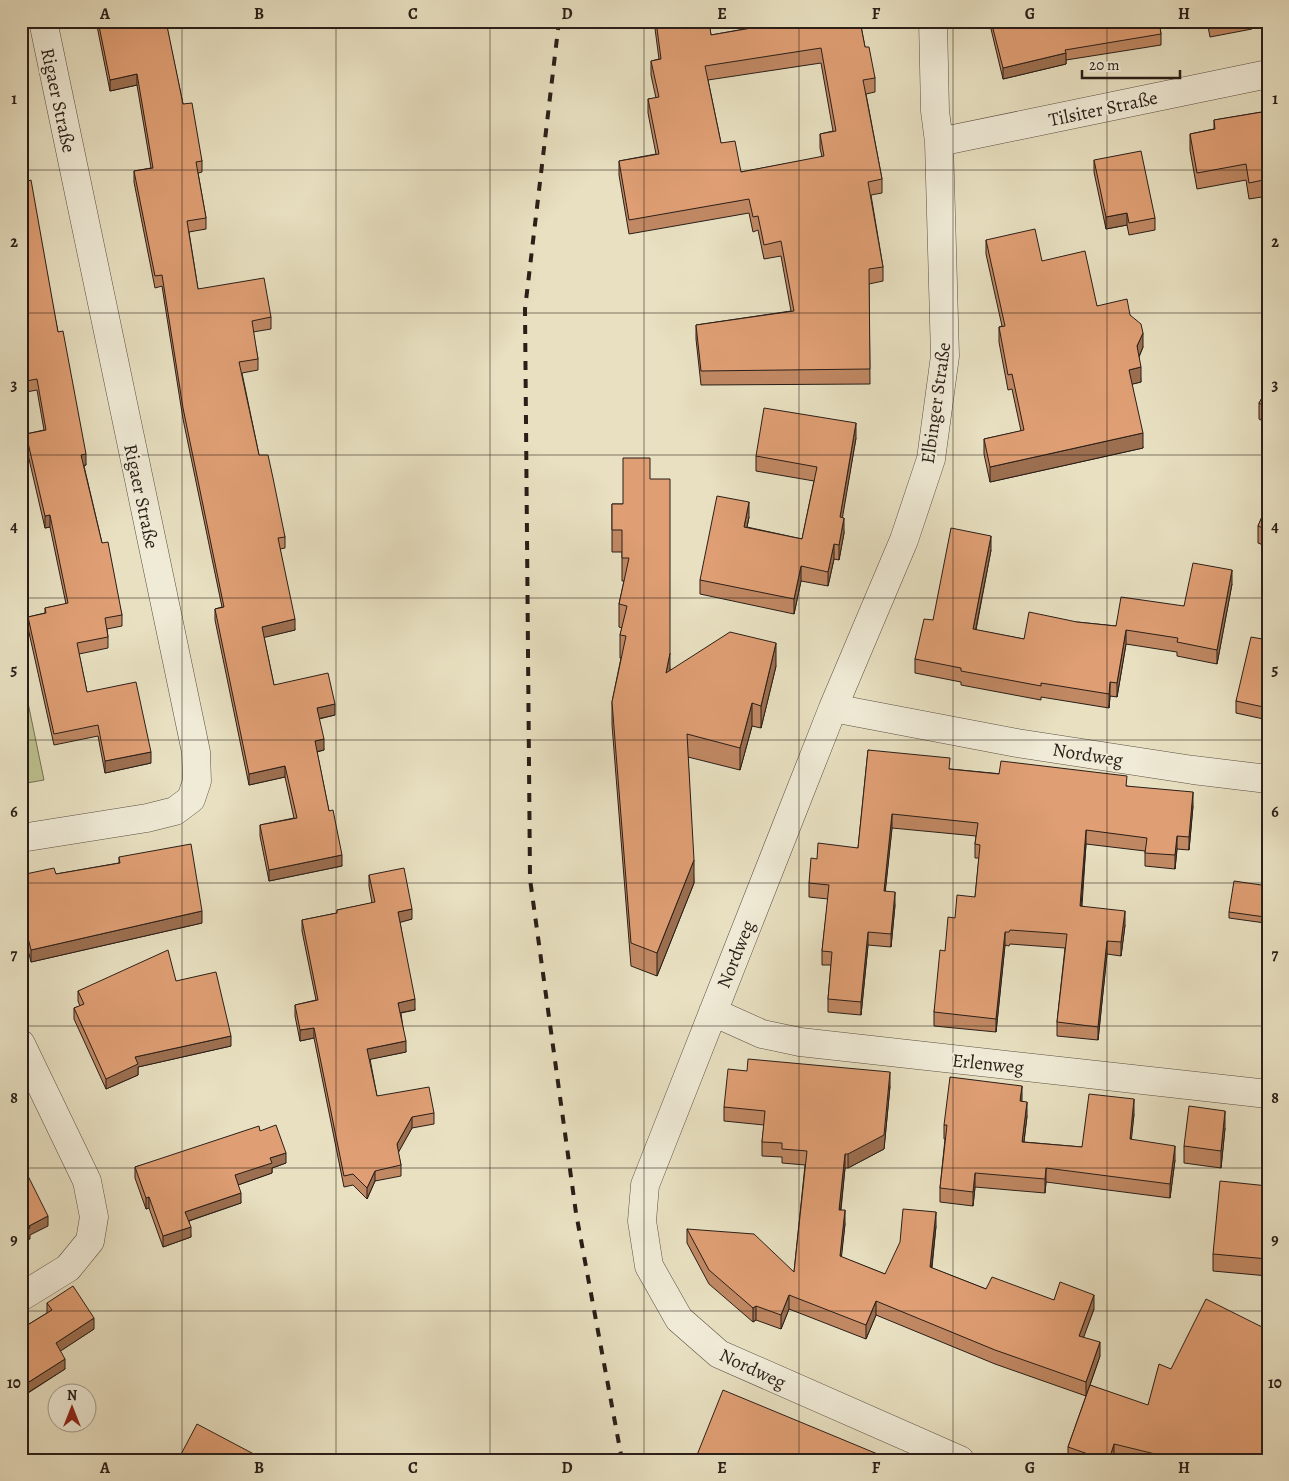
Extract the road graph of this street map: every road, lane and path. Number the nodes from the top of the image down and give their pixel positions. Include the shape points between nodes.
1 (43, 21) edge
2 (933, 21) edge
3 (1268, 74) edge
4 (939, 142) junction
5 (833, 708) junction
6 (1268, 779) edge
7 (21, 838) edge
8 (713, 1012) junction
9 (21, 1044) edge
10 (1268, 1094) edge
11 (21, 1297) edge
12 (960, 1460) edge

1 - 7 street, Rigaer Straße via 196,752 197,781 191,798 175,811
2 - 4 street, Elbinger Straße
3 - 4 street, Tilsiter Straße
4 - 5 street, Elbinger Straße via 945,356 931,459 904,540
5 - 6 street, Nordweg via 1017,744
5 - 8 street, Nordweg
8 - 10 street, Erlenweg via 762,1034 800,1042
8 - 12 street, Nordweg via 645,1185 642,1221 650,1266 679,1319 719,1354
9 - 11 street via 87,1181 94,1217 90,1241 68,1268

